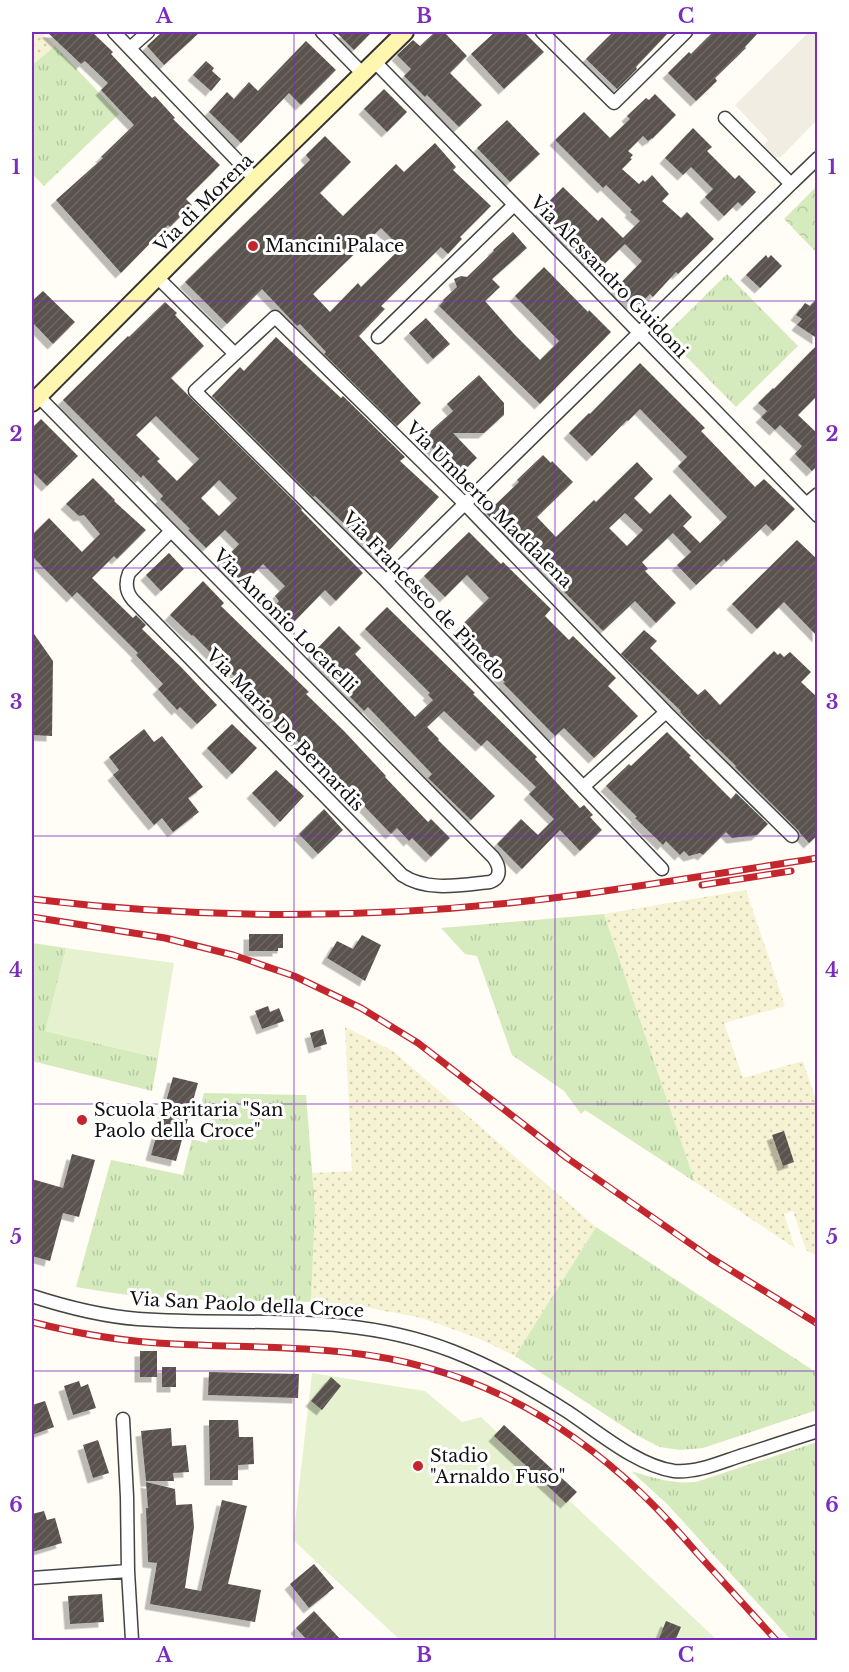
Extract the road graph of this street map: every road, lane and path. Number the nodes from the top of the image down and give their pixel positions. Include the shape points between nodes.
1 (114, 32) edge
2 (148, 32) edge
3 (322, 32) edge
4 (405, 32) edge
5 (542, 32) edge
6 (686, 32) edge
7 (130, 48) junction
8 (368, 68) junction
9 (725, 117) dead end
10 (818, 158) edge
11 (255, 179) junction
12 (790, 184) junction
13 (514, 206) junction
14 (157, 277) junction
15 (639, 334) junction
16 (378, 337) dead end
17 (235, 354) junction
18 (35, 400) edge
19 (818, 494) edge
20 (464, 503) junction
21 (806, 504) junction
22 (818, 516) edge
23 (171, 531) junction
24 (386, 581) junction
25 (666, 712) junction
26 (583, 787) junction
27 (792, 836) dead end
28 (662, 869) dead end
29 (498, 875) joint
30 (32, 1296) edge
31 (123, 1419) dead end
32 (818, 1431) edge
33 (128, 1570) junction
34 (32, 1578) edge
35 (132, 1641) edge

1 - 7 street
2 - 7 street
3 - 8 street, Via Alessandro Guidoni
4 - 8 street, Via di Morena
5 - 6 street via 614,103
7 - 11 street
8 - 11 street, Via di Morena
8 - 13 street, Via Alessandro Guidoni
9 - 12 street
10 - 12 street
11 - 14 street, Via di Morena
12 - 15 street
13 - 15 street, Via Alessandro Guidoni
13 - 16 street
14 - 17 street
14 - 18 street, Via di Morena
15 - 20 street
15 - 21 street, Via Alessandro Guidoni
17 - 20 street, Via Umberto Maddalena via 274,317
17 - 24 street, Via Francesco de Pinedo via 195,391
18 - 23 street, Via Antonio Locatelli
19 - 21 street
20 - 24 street
20 - 25 street, Via Umberto Maddalena
21 - 22 street, Via Alessandro Guidoni
23 - 29 street, Via Antonio Locatelli via 493,857
23 - 29 street, Via Mario De Bernardis via 129,573 127,589 133,600 402,875 416,883 436,886 490,882
24 - 26 street, Via Francesco de Pinedo
25 - 26 street
25 - 27 street, Via Umberto Maddalena
26 - 28 street, Via Francesco de Pinedo
30 - 32 street, Via San Paolo della Croce via 88,1311 136,1318 315,1323 409,1337 495,1370 629,1453 668,1470 700,1469
31 - 33 street
33 - 34 street
33 - 35 street

